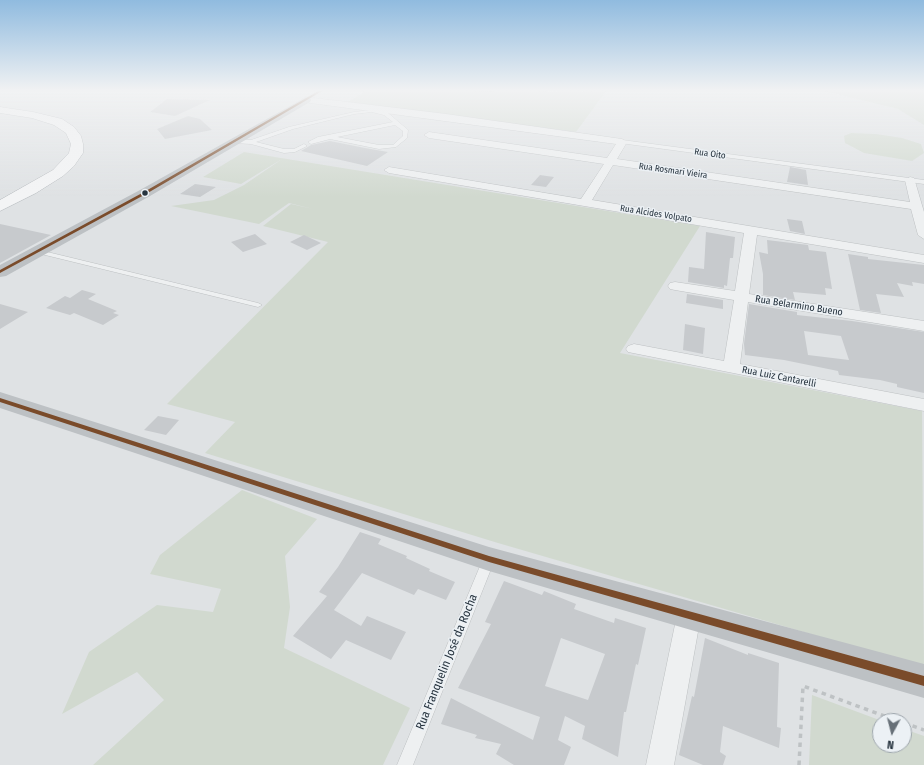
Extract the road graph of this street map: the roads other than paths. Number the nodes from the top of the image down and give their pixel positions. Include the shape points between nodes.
1 (64, 126) edge
2 (261, 126) edge
3 (301, 126) edge
4 (383, 126) edge
5 (399, 126) edge
6 (507, 126) edge
7 (429, 135) dead end
8 (330, 137) junction
9 (234, 141) junction
10 (251, 142) junction
11 (311, 142) dead end
12 (622, 142) junction
13 (304, 146) dead end
14 (610, 162) junction
15 (389, 170) dead end
16 (910, 180) junction
17 (924, 182) edge
18 (585, 202) junction
19 (0, 206) edge
20 (916, 206) junction
21 (751, 230) junction
22 (924, 235) edge
23 (39, 252) junction
24 (924, 259) edge
25 (0, 272) edge
26 (674, 286) dead end
27 (741, 296) junction
28 (258, 305) dead end
29 (924, 326) edge
30 (634, 350) dead end
31 (731, 368) junction
32 (0, 400) edge
33 (924, 405) edge
34 (489, 559) junction
35 (689, 615) junction
36 (924, 681) edge
37 (405, 765) edge
38 (660, 765) edge

1 - 19 highway via 75,136 78,144 72,158 58,173
2 - 9 street
3 - 10 lane
4 - 8 lane
5 - 8 lane via 406,131 405,137 394,146 379,147
6 - 12 street, Rua Oito
7 - 14 street, Rua Rosmari Vieira
8 - 11 lane
9 - 10 lane
9 - 23 street
10 - 13 lane via 284,151
12 - 14 street
12 - 16 lane, Rua Oito
14 - 18 street
14 - 20 street, Rua Rosmari Vieira
15 - 18 street, Rua Alcides Volpato
16 - 17 lane, Rua Oito
16 - 20 street
18 - 21 street, Rua Alcides Volpato
20 - 22 street
21 - 24 street, Rua Alcides Volpato
21 - 27 street
23 - 25 street
23 - 28 lane
26 - 27 street, Rua Belarmino Bueno
27 - 29 street, Rua Belarmino Bueno
27 - 31 street
30 - 31 street, Rua Luiz Cantarelli
31 - 33 street, Rua Luiz Cantarelli
32 - 34 street
34 - 35 street
34 - 37 lane, Rua Franquelin José da Rocha
35 - 36 street
35 - 38 street

